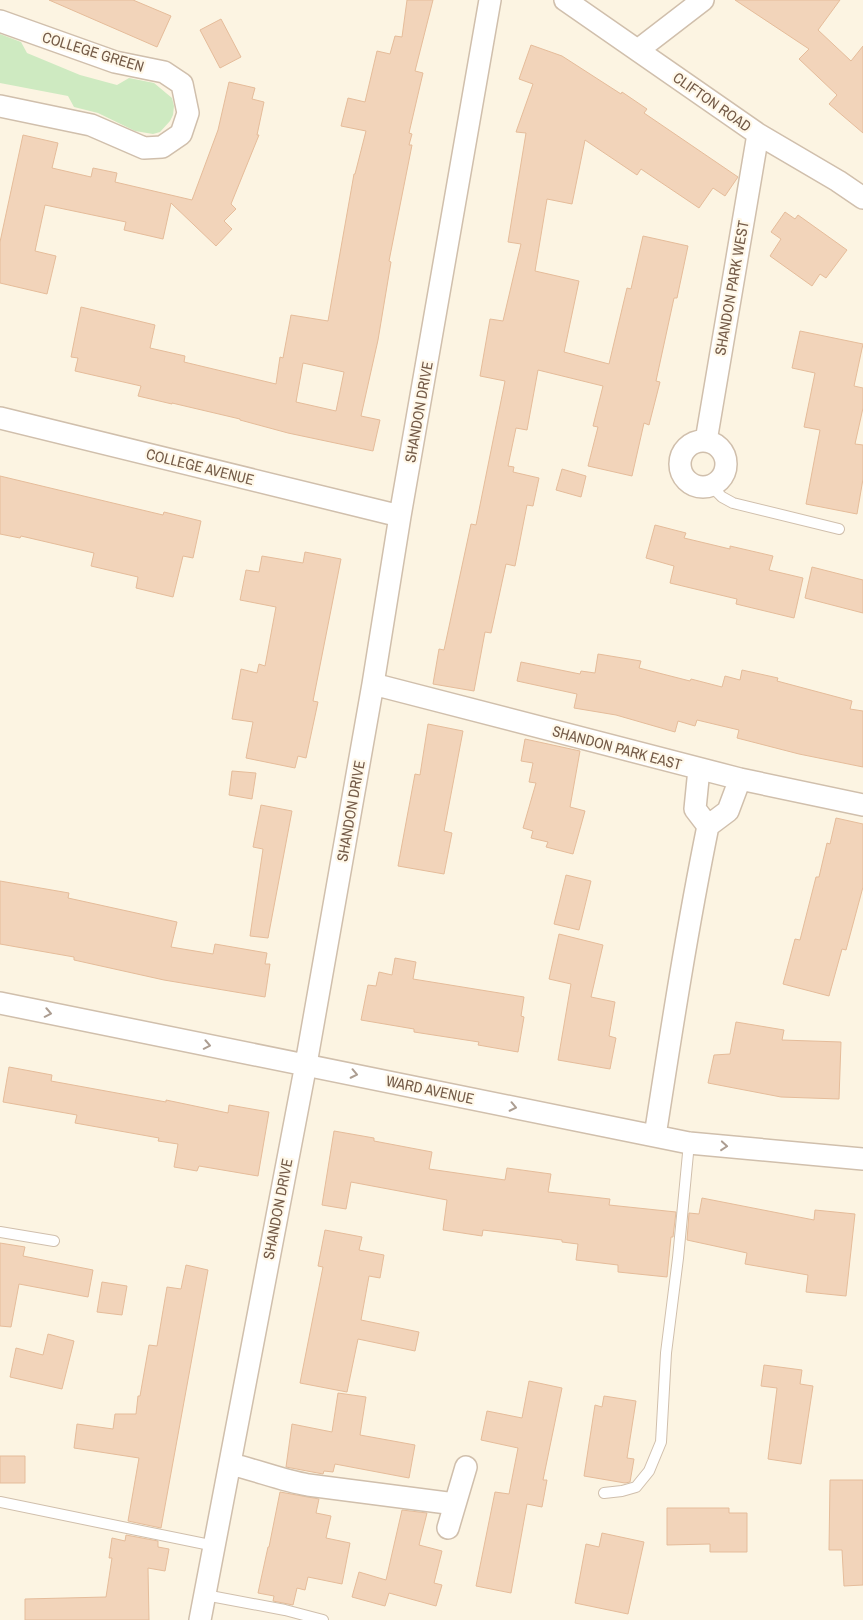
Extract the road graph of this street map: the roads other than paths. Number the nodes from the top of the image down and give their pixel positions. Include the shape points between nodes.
1 (490, 0) edge
2 (565, 0) edge
3 (703, 0) edge
4 (0, 21) edge
5 (638, 50) junction
6 (0, 106) edge
7 (758, 134) junction
8 (863, 198) edge
9 (0, 418) edge
10 (706, 441) junction
11 (712, 486) junction
12 (400, 516) junction
13 (839, 529) dead end
14 (373, 684) junction
15 (699, 769) junction
16 (740, 779) junction
17 (863, 805) edge
18 (708, 826) junction
19 (0, 1003) edge
20 (306, 1064) junction
21 (655, 1136) junction
22 (689, 1143) junction
23 (863, 1159) edge
24 (0, 1232) edge
25 (54, 1241) dead end
26 (230, 1464) junction
27 (466, 1467) dead end
28 (604, 1492) dead end
29 (0, 1502) edge
30 (455, 1504) junction
31 (448, 1528) dead end
32 (215, 1546) junction
33 (205, 1595) junction
34 (200, 1620) edge
35 (323, 1620) edge

1 - 12 street, SHANDON DRIVE
2 - 5 street, CLIFTON ROAD
3 - 5 street
4 - 6 street, COLLEGE GREEN via 115,62 164,72 182,84 188,113 181,134 162,147 144,148 91,125
5 - 7 street, CLIFTON ROAD
7 - 8 street, CLIFTON ROAD
7 - 10 street, SHANDON PARK WEST
9 - 12 street, COLLEGE AVENUE
10 - 11 street via 719,447 726,460 724,474
10 - 11 street via 690,445 681,458 680,466 682,474 693,485
11 - 13 lane via 733,503
12 - 14 street, SHANDON DRIVE
14 - 15 street, SHANDON PARK EAST
14 - 20 street, SHANDON DRIVE
15 - 16 street, SHANDON PARK EAST
15 - 18 street via 695,809
16 - 17 street, SHANDON PARK EAST
16 - 18 street via 728,811
18 - 21 street
19 -> 20 street, WARD AVENUE
20 -> 21 street, WARD AVENUE
20 - 26 street, SHANDON DRIVE
21 - 22 street, WARD AVENUE
22 -> 23 street, WARD AVENUE
22 - 28 lane via 666,1353 661,1442 656,1458 636,1487
24 - 25 lane
26 - 30 street via 308,1485
26 - 32 street, SHANDON DRIVE
27 - 30 street
29 - 32 lane
30 - 31 street
32 - 33 street, SHANDON DRIVE
33 - 34 street, SHANDON DRIVE
33 - 35 lane

